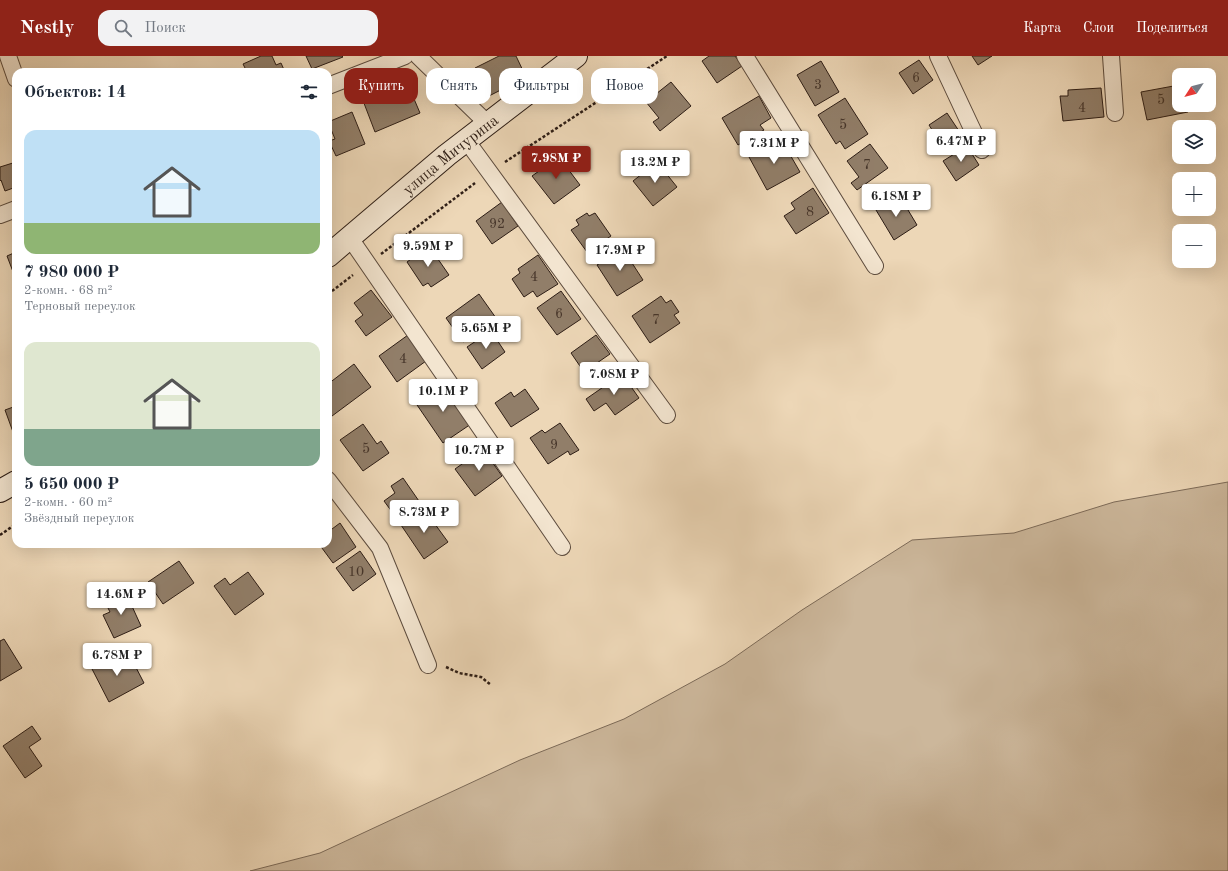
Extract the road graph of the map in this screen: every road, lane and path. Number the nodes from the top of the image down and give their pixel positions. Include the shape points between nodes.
1 (8, 56) edge
2 (405, 56) edge
3 (418, 56) edge
4 (576, 56) edge
5 (745, 56) edge
6 (938, 56) edge
7 (1110, 56) edge
8 (12, 68) edge
9 (332, 84) edge
10 (1115, 114) dead end
11 (488, 124) junction
12 (466, 140) junction
13 (982, 150) dead end
14 (12, 210) edge
15 (0, 215) edge
16 (350, 238) junction
17 (332, 253) edge
18 (875, 266) dead end
19 (667, 415) dead end
20 (12, 484) edge
21 (332, 485) edge
22 (0, 491) edge
23 (12, 527) edge
24 (0, 535) edge
25 (562, 547) dead end
26 (427, 663) joint
27 (491, 685) dead end

1 - 8 street
2 - 9 street
3 - 11 street
4 - 11 street, улица Мичурина
5 - 18 street
6 - 13 street
7 - 10 street
11 - 12 street, улица Мичурина
12 - 16 street, улица Мичурина
12 - 19 street
14 - 15 street
16 - 17 street, улица Мичурина
16 - 25 street
20 - 22 street
21 - 26 street via 380,548
23 - 24 path
26 - 27 path via 440,663 459,673 481,677

